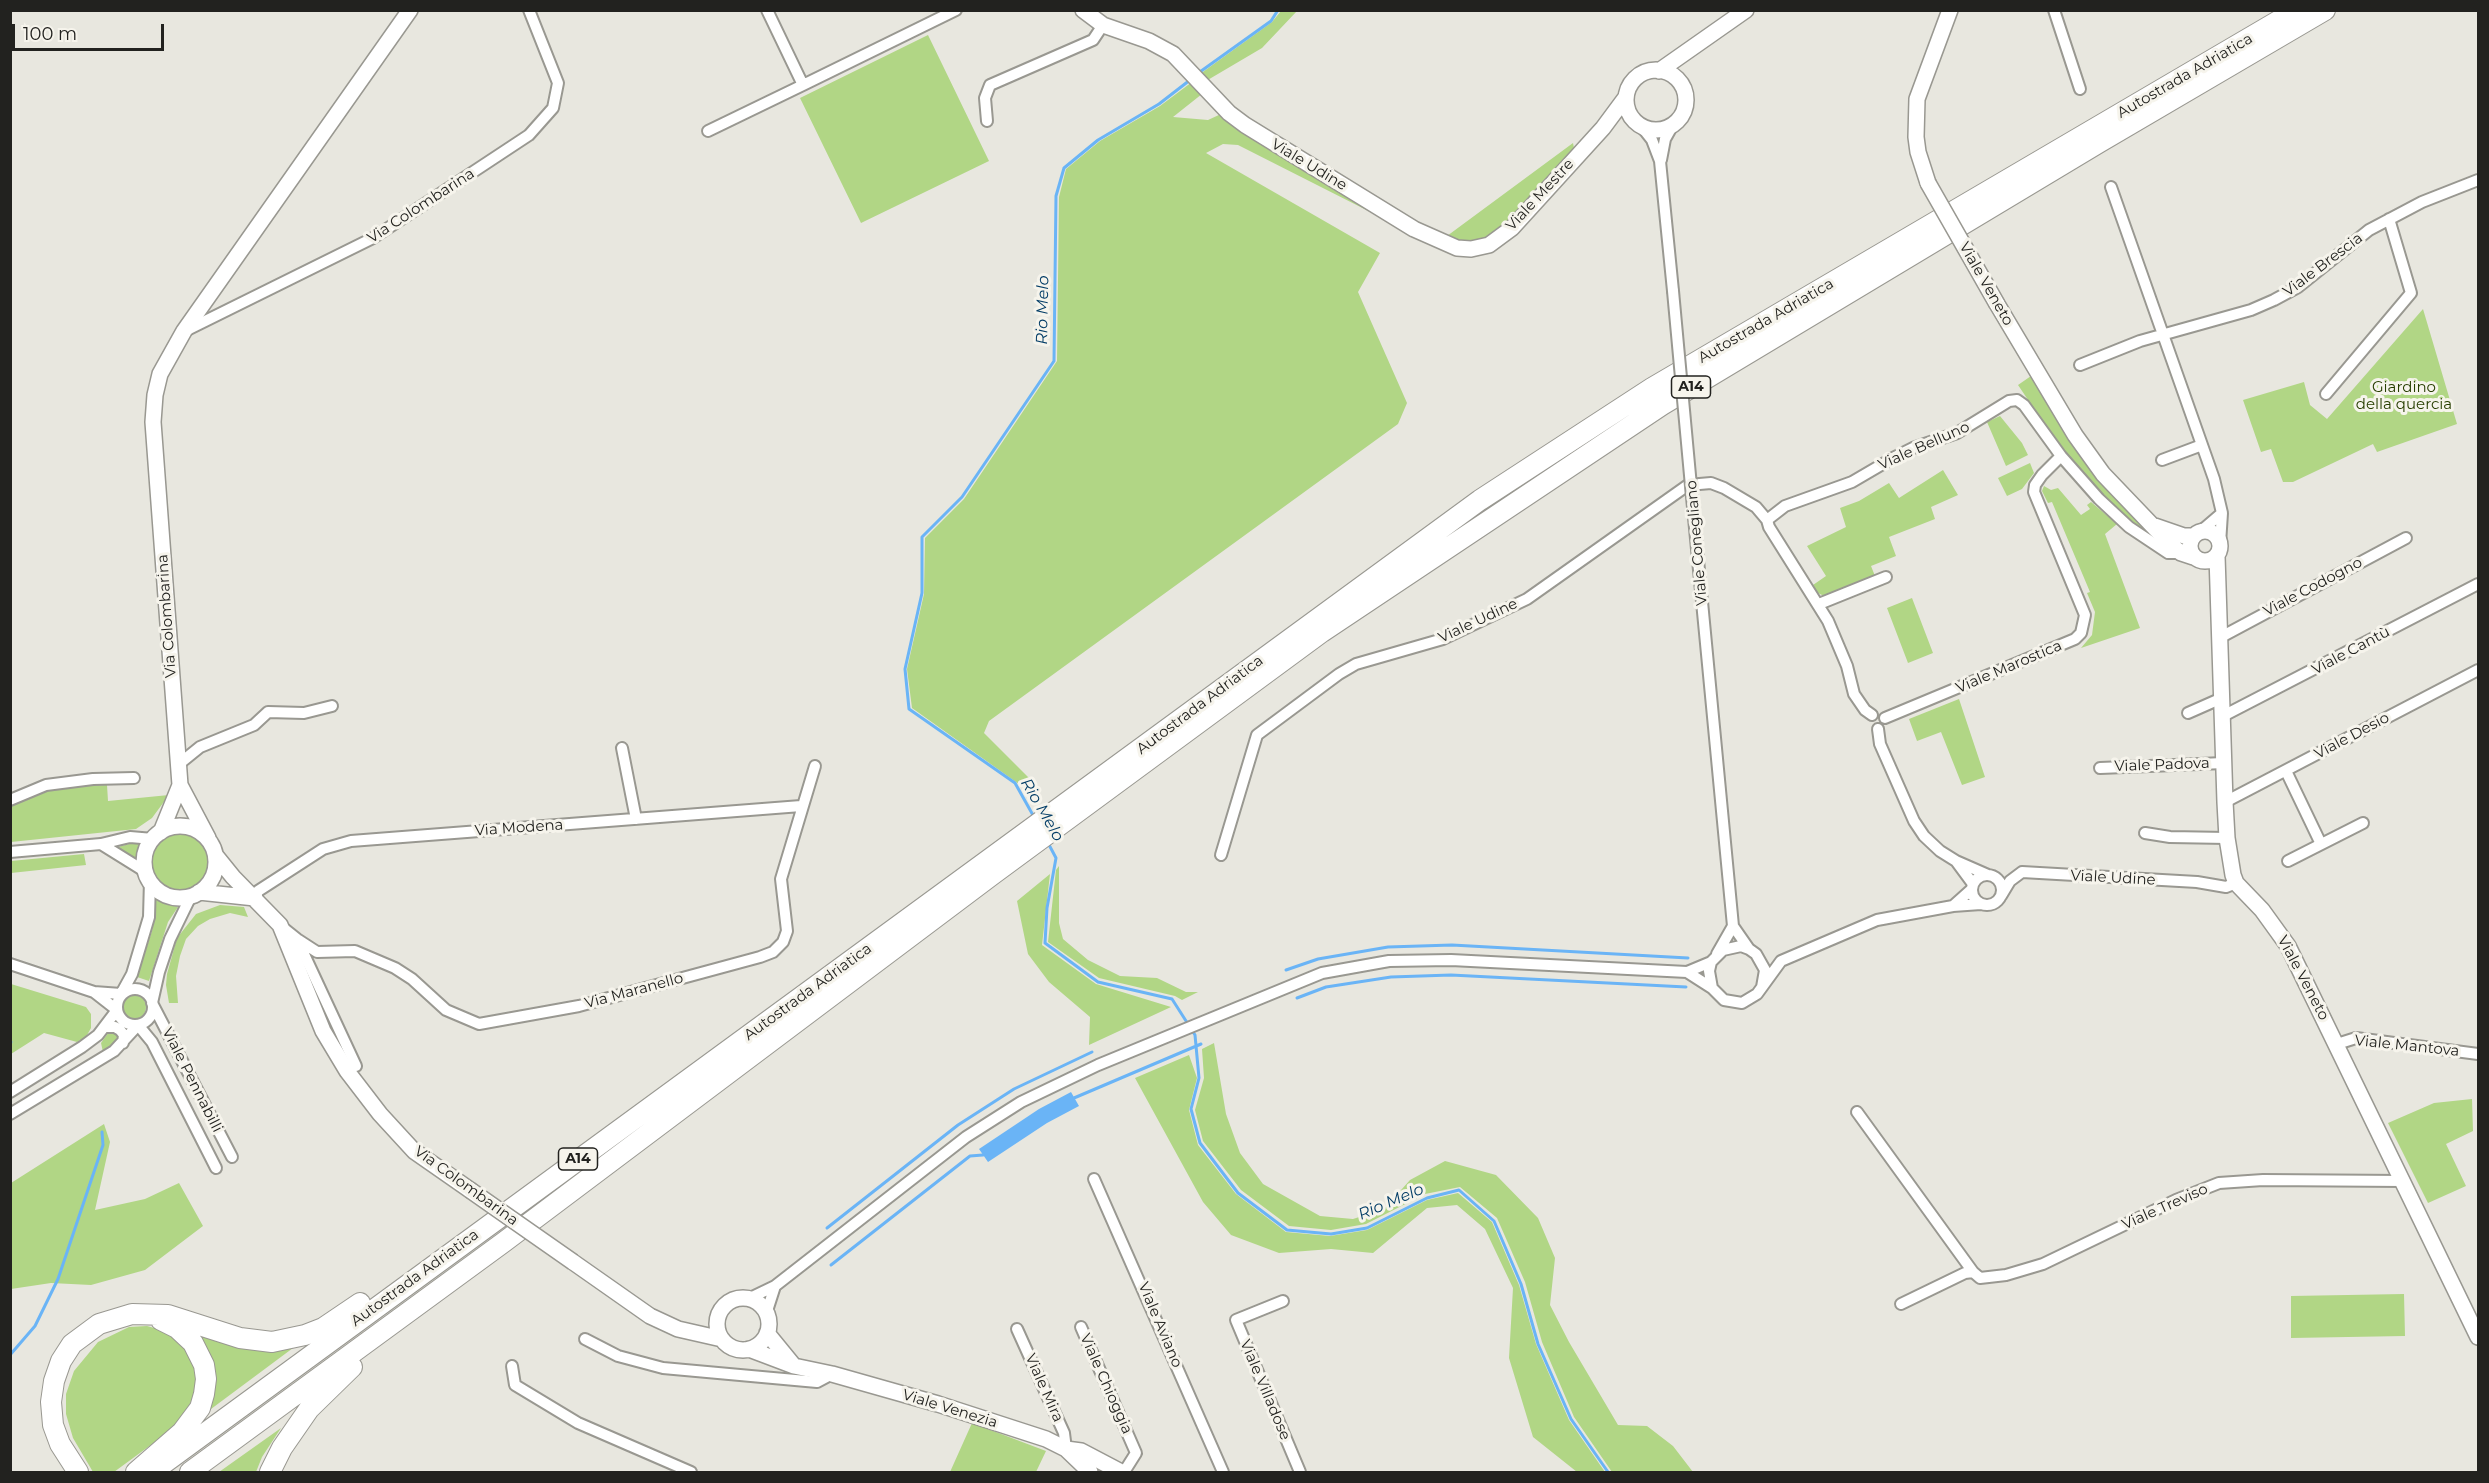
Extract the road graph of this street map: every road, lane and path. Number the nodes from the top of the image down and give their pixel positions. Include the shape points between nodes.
1 (410, 10) edge
2 (530, 10) edge
3 (767, 10) edge
4 (956, 10) edge
5 (1083, 10) edge
6 (1746, 10) edge
7 (1950, 10) edge
8 (2054, 10) edge
9 (2297, 10) edge
10 (2325, 10) edge
11 (1103, 25) junction
12 (1693, 47) junction
13 (1659, 71) junction
14 (1679, 82) junction
15 (803, 85) junction
16 (2080, 89) dead end
17 (1626, 98) junction
18 (987, 121) dead end
19 (1637, 123) junction
20 (1674, 123) junction
21 (1603, 128) junction
22 (708, 131) dead end
23 (1660, 161) junction
24 (2478, 180) edge
25 (2111, 187) dead end
26 (2389, 219) junction
27 (1434, 239) joint
28 (184, 331) junction
29 (2161, 334) junction
30 (2080, 365) dead end
31 (2326, 394) dead end
32 (2202, 445) junction
33 (2061, 456) junction
34 (2162, 460) dead end
35 (2222, 513) junction
36 (1767, 520) junction
37 (2155, 526) junction
38 (2193, 534) junction
39 (2406, 538) dead end
40 (2219, 550) junction
41 (2180, 552) junction
42 (1886, 577) dead end
43 (2478, 584) edge
44 (2220, 601) junction
45 (1819, 604) junction
46 (2221, 637) junction
47 (2478, 670) edge
48 (2222, 698) junction
49 (332, 706) dead end
50 (2188, 713) dead end
51 (1872, 715) junction
52 (2223, 716) junction
53 (1885, 717) junction
54 (1878, 729) junction
55 (622, 748) dead end
56 (2224, 763) junction
57 (179, 764) junction
58 (815, 766) dead end
59 (2100, 768) dead end
60 (2286, 771) junction
61 (134, 778) dead end
62 (180, 785) junction
63 (10, 800) edge
64 (2225, 802) junction
65 (801, 806) junction
66 (636, 819) junction
67 (2363, 823) dead end
68 (2145, 833) dead end
69 (157, 835) junction
70 (2227, 838) junction
71 (101, 844) junction
72 (2321, 844) junction
73 (214, 850) junction
74 (10, 852) edge
75 (1221, 855) dead end
76 (1956, 861) junction
77 (2288, 861) dead end
78 (1988, 875) junction
79 (148, 876) junction
80 (2236, 883) junction
81 (1973, 887) junction
82 (195, 894) junction
83 (2001, 897) junction
84 (255, 898) junction
85 (1981, 904) junction
86 (1953, 906) junction
87 (280, 925) junction
88 (1733, 926) junction
89 (297, 939) junction
90 (317, 952) joint
91 (1753, 952) junction
92 (1714, 959) junction
93 (1781, 961) junction
94 (10, 964) edge
95 (1688, 972) junction
96 (1762, 987) junction
97 (1712, 988) junction
98 (93, 992) junction
99 (121, 994) junction
100 (153, 1003) junction
101 (117, 1010) junction
102 (138, 1025) junction
103 (104, 1027) junction
104 (123, 1043) junction
105 (2337, 1044) junction
106 (2478, 1054) edge
107 (356, 1066) dead end
108 (10, 1092) edge
109 (1857, 1112) dead end
110 (10, 1114) edge
111 (232, 1157) dead end
112 (216, 1168) dead end
113 (1094, 1179) dead end
114 (2404, 1181) junction
115 (492, 1222) junction
116 (504, 1242) junction
117 (1973, 1272) junction
118 (775, 1286) junction
119 (748, 1299) junction
120 (1283, 1301) dead end
121 (1901, 1304) dead end
122 (144, 1314) junction
123 (766, 1314) junction
124 (718, 1316) junction
125 (1081, 1327) dead end
126 (678, 1329) junction
127 (1017, 1329) dead end
128 (767, 1333) junction
129 (2478, 1337) edge
130 (585, 1339) dead end
131 (722, 1339) junction
132 (749, 1349) junction
133 (512, 1366) dead end
134 (794, 1366) junction
135 (832, 1374) junction
136 (1066, 1449) junction
137 (78, 1473) edge
138 (136, 1473) edge
139 (152, 1473) edge
140 (190, 1473) edge
141 (270, 1473) edge
142 (691, 1473) edge
143 (1090, 1473) edge
144 (1122, 1473) edge
145 (1223, 1473) edge
146 (1300, 1473) edge

1 - 28 street, Via Colombarina
2 - 28 street, Via Colombarina via 558,83 553,108 529,135 373,238
3 - 15 street
4 - 15 street
5 - 11 street, Viale Udine
6 - 12 street, Viale Mestre
7 - 37 street, Viale Veneto, bridge via 1917,99 1916,137 1928,183 2091,459 2124,498
8 - 16 street
9 - 115 highway, Autostrada Adriatica / A14 via 1652,388 1480,500
10 - 116 highway, Autostrada Adriatica / A14 via 1662,405 1322,632
11 - 18 street via 1093,40 990,85 985,98
11 - 27 street, Viale Udine via 1173,54 1245,125
12 - 13 street, Viale Mestre
12 - 14 street
13 - 14 street
13 - 17 street, Viale Mestre via 1637,77
14 - 20 street via 1685,103 1682,115
15 - 22 street
17 - 19 street via 1627,109
17 - 21 street, Viale Mestre
19 - 20 street via 1658,130
19 - 21 street
19 - 23 street, Viale Conegliano via 1652,140
20 - 23 street, Viale Conegliano
21 - 27 street, Viale Mestre via 1512,228 1489,245 1457,248
23 - 88 street, Viale Conegliano, bridge
24 - 26 street, Viale Brescia
25 - 29 street, Viale Veneto
26 - 29 street, Viale Brescia via 2274,300 2252,310
26 - 31 street via 2411,293
28 - 57 street, Via Colombarina via 160,374 153,422
29 - 30 street, Viale Brescia
29 - 32 street, Viale Veneto
32 - 34 street
32 - 35 street, Viale Veneto
33 - 36 street, Viale Belluno via 2025,405 2009,401 1957,433 1913,448 1852,482 1785,506
33 - 41 street, Viale Belluno via 2140,537
33 - 53 street, Viale Marostica via 2042,475 2034,492 2085,615 2081,633 2075,639
35 - 38 street
35 - 40 street, Viale Veneto
36 - 45 street
36 - 75 street, Viale Udine via 1756,507 1724,488 1711,483 1688,485 1527,599 1443,639 1356,663 1257,735
37 - 38 street, Viale Veneto
37 - 41 street, Viale Veneto
38 - 40 street, Viale Veneto via 2215,535
38 - 41 street
38 - 41 street
39 - 46 street, Viale Codogno
40 - 41 street via 2208,562
40 - 44 street, Viale Veneto
41 - 44 street, Viale Veneto via 2208,574
42 - 45 street
43 - 52 street, Viale Cantù
44 - 46 street, Viale Veneto
45 - 51 street via 1838,641 1854,694
46 - 48 street, Viale Veneto
47 - 60 street, Viale Desio
48 - 50 street
48 - 52 street, Viale Veneto
49 - 57 street via 304,713 268,712 254,725 200,747
51 - 53 street
51 - 54 street via 1870,724
52 - 56 street, Viale Veneto
53 - 54 street
54 - 76 street via 1883,752 1914,821 1924,836
55 - 66 street
56 - 59 street, Viale Padova
56 - 64 street, Viale Veneto
57 - 62 street, Via Colombarina
58 - 65 street, Via Maranello
60 - 64 street, Viale Desio
60 - 72 street
61 - 63 street via 46,785
62 - 69 street, Via Colombarina
62 - 73 street, Via Colombarina
64 - 70 street, Viale Veneto
65 - 66 street, Via Modena
65 - 90 street, Via Maranello via 781,879 787,931 783,942 760,957 579,1006 479,1024 446,1010 395,968 354,951
66 - 84 street, Via Modena via 351,841 323,849 258,891
67 - 72 street
68 - 70 street
69 - 71 street
69 - 73 street via 183,826 204,835
69 - 79 street via 147,849
70 - 80 street, Viale Veneto
71 - 74 street
71 - 79 street
72 - 77 street
73 - 82 street via 213,877
73 - 84 street, Via Colombarina via 233,877
76 - 78 street
76 - 81 street
78 - 81 street via 1979,877
78 - 83 street via 2000,882
79 - 82 street via 167,896
79 - 99 street via 149,917 132,974
80 - 83 street, Viale Udine via 2226,887 2022,872 2010,881
80 - 105 street, Viale Veneto via 2288,946
81 - 85 street via 1974,898
81 - 86 street
82 - 84 street
82 - 100 street via 170,939
83 - 85 street via 1994,903
84 - 87 street, Via Colombarina
85 - 86 street
86 - 93 street via 1877,920
87 - 89 street, Via Colombarina
87 - 126 street, Via Colombarina, bridge via 323,1031 347,1071 414,1151 650,1316
88 - 91 street, Viale Conegliano
88 - 92 street
89 - 90 street, Via Colombarina
89 - 107 street, Via Colombarina
91 - 92 street via 1732,947
91 - 93 street
91 - 96 street via 1765,970
92 - 95 street
92 - 97 street via 1709,980
93 - 96 street
94 - 98 street
95 - 97 street
95 - 118 street via 1451,960 1389,961 1322,973 1098,1065 1022,1102 966,1137
96 - 97 street via 1742,1003 1724,1000
98 - 99 street
98 - 101 street
99 - 100 street via 137,988 147,993
99 - 101 street
100 - 102 street via 148,1019
100 - 111 street, Viale Pennabilli
101 - 102 street via 127,1023
101 - 103 street
102 - 104 street
102 - 112 street, Viale Pennabilli via 152,1042
103 - 104 street via 120,1030
103 - 108 street via 82,1047
104 - 110 street
105 - 106 street, Viale Mantova via 2356,1038
105 - 114 street, Viale Veneto
109 - 117 street
113 - 145 street, Viale Aviano
114 - 117 street, Viale Treviso via 2219,1183 2043,1264 1989,1278 1980,1278
114 - 129 street, Viale Veneto
115 - 122 highway via 323,1328 289,1340 255,1341 190,1320
115 - 139 highway, Autostrada Adriatica / A14
116 - 140 highway, Autostrada Adriatica / A14
116 - 141 highway via 344,1374 296,1427
117 - 121 street, Viale Treviso
118 - 119 street
118 - 123 street
119 - 123 street via 759,1304
119 - 124 street via 730,1301
120 - 146 street, Viale Villadose via 1236,1320
122 - 137 highway via 121,1316 99,1324 72,1344 61,1361 51,1402 53,1425
122 - 138 highway via 187,1335 204,1365 206,1379 200,1408 192,1420
123 - 128 street
124 - 126 street via 707,1324
124 - 131 street via 717,1328
125 - 144 street, Viale Chioggia via 1136,1453
126 - 131 street, Via Colombarina
127 - 136 street, Viale Mira via 1064,1433
128 - 132 street
128 - 134 street
130 - 135 street, Viale Venezia via 618,1356 663,1368 817,1382
131 - 132 street via 731,1347
132 - 134 street
133 - 142 street via 515,1385 578,1422
134 - 135 street, Viale Venezia
135 - 136 street, Viale Venezia via 938,1404
136 - 143 street, Viale Venezia
136 - 144 street, Viale Venezia via 1081,1451

